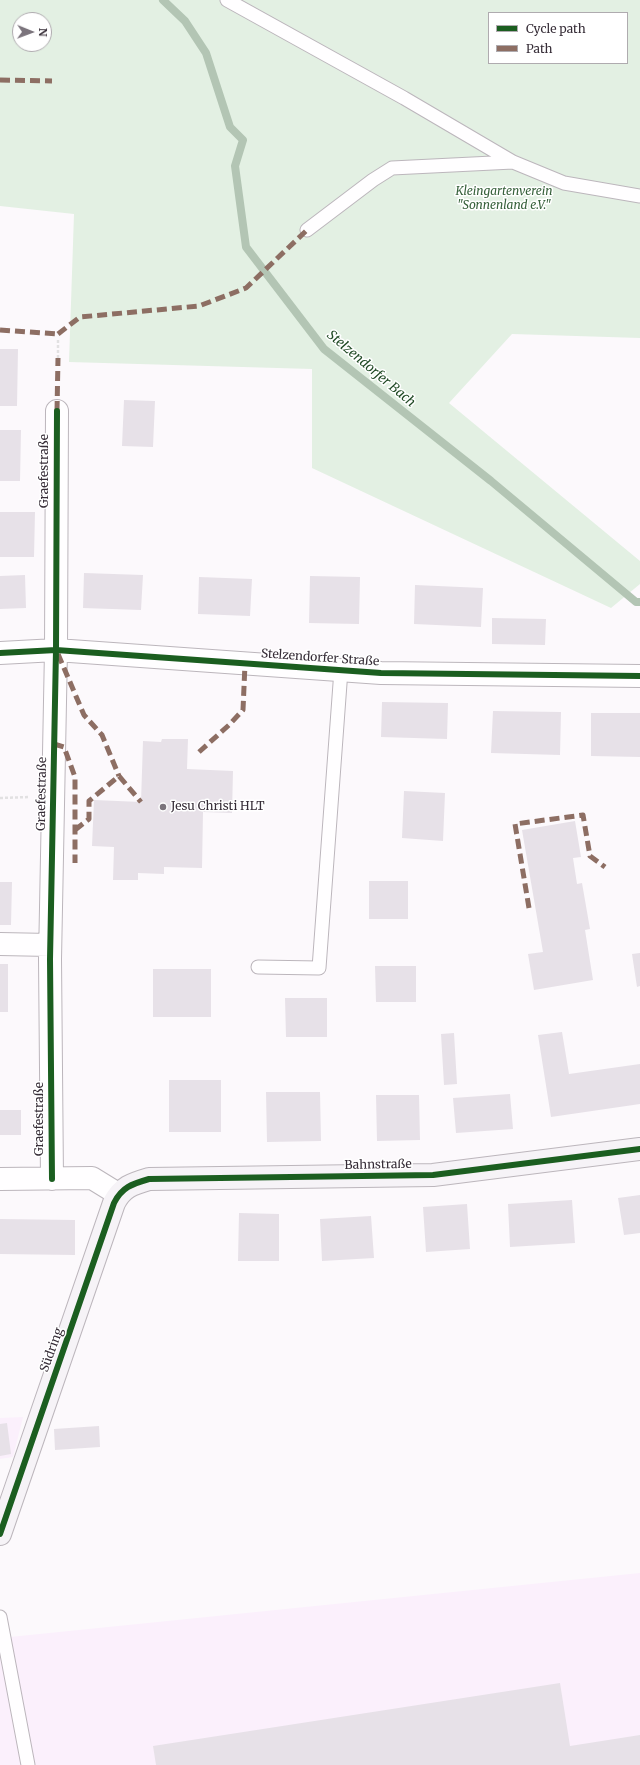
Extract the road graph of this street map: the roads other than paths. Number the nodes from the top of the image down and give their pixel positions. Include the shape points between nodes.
1 (227, 0) edge
2 (513, 162) junction
3 (640, 196) edge
4 (307, 230) dead end
5 (57, 411) dead end
6 (56, 650) junction
7 (0, 653) edge
8 (341, 670) junction
9 (640, 676) edge
10 (0, 944) edge
11 (50, 945) junction
12 (258, 967) dead end
13 (640, 1149) edge
14 (0, 1179) edge
15 (52, 1179) junction
16 (118, 1194) junction
17 (4, 1518) edge
18 (0, 1534) edge
19 (0, 1617) edge
20 (28, 1765) edge

1 - 2 lane
2 - 3 lane via 564,183
2 - 4 lane via 392,168
5 - 6 street, Graefestraße
6 - 7 street, Stelzendorfer Straße
6 - 8 street, Stelzendorfer Straße
6 - 11 street, Graefestraße
8 - 9 street, Stelzendorfer Straße via 381,673
8 - 12 lane via 319,968
10 - 11 street
11 - 15 street, Graefestraße
13 - 16 street, Bahnstraße via 433,1175 149,1179 129,1184
14 - 15 street
15 - 16 street via 92,1178
16 - 17 street, Südring
17 - 18 street, Südring
19 - 20 lane

